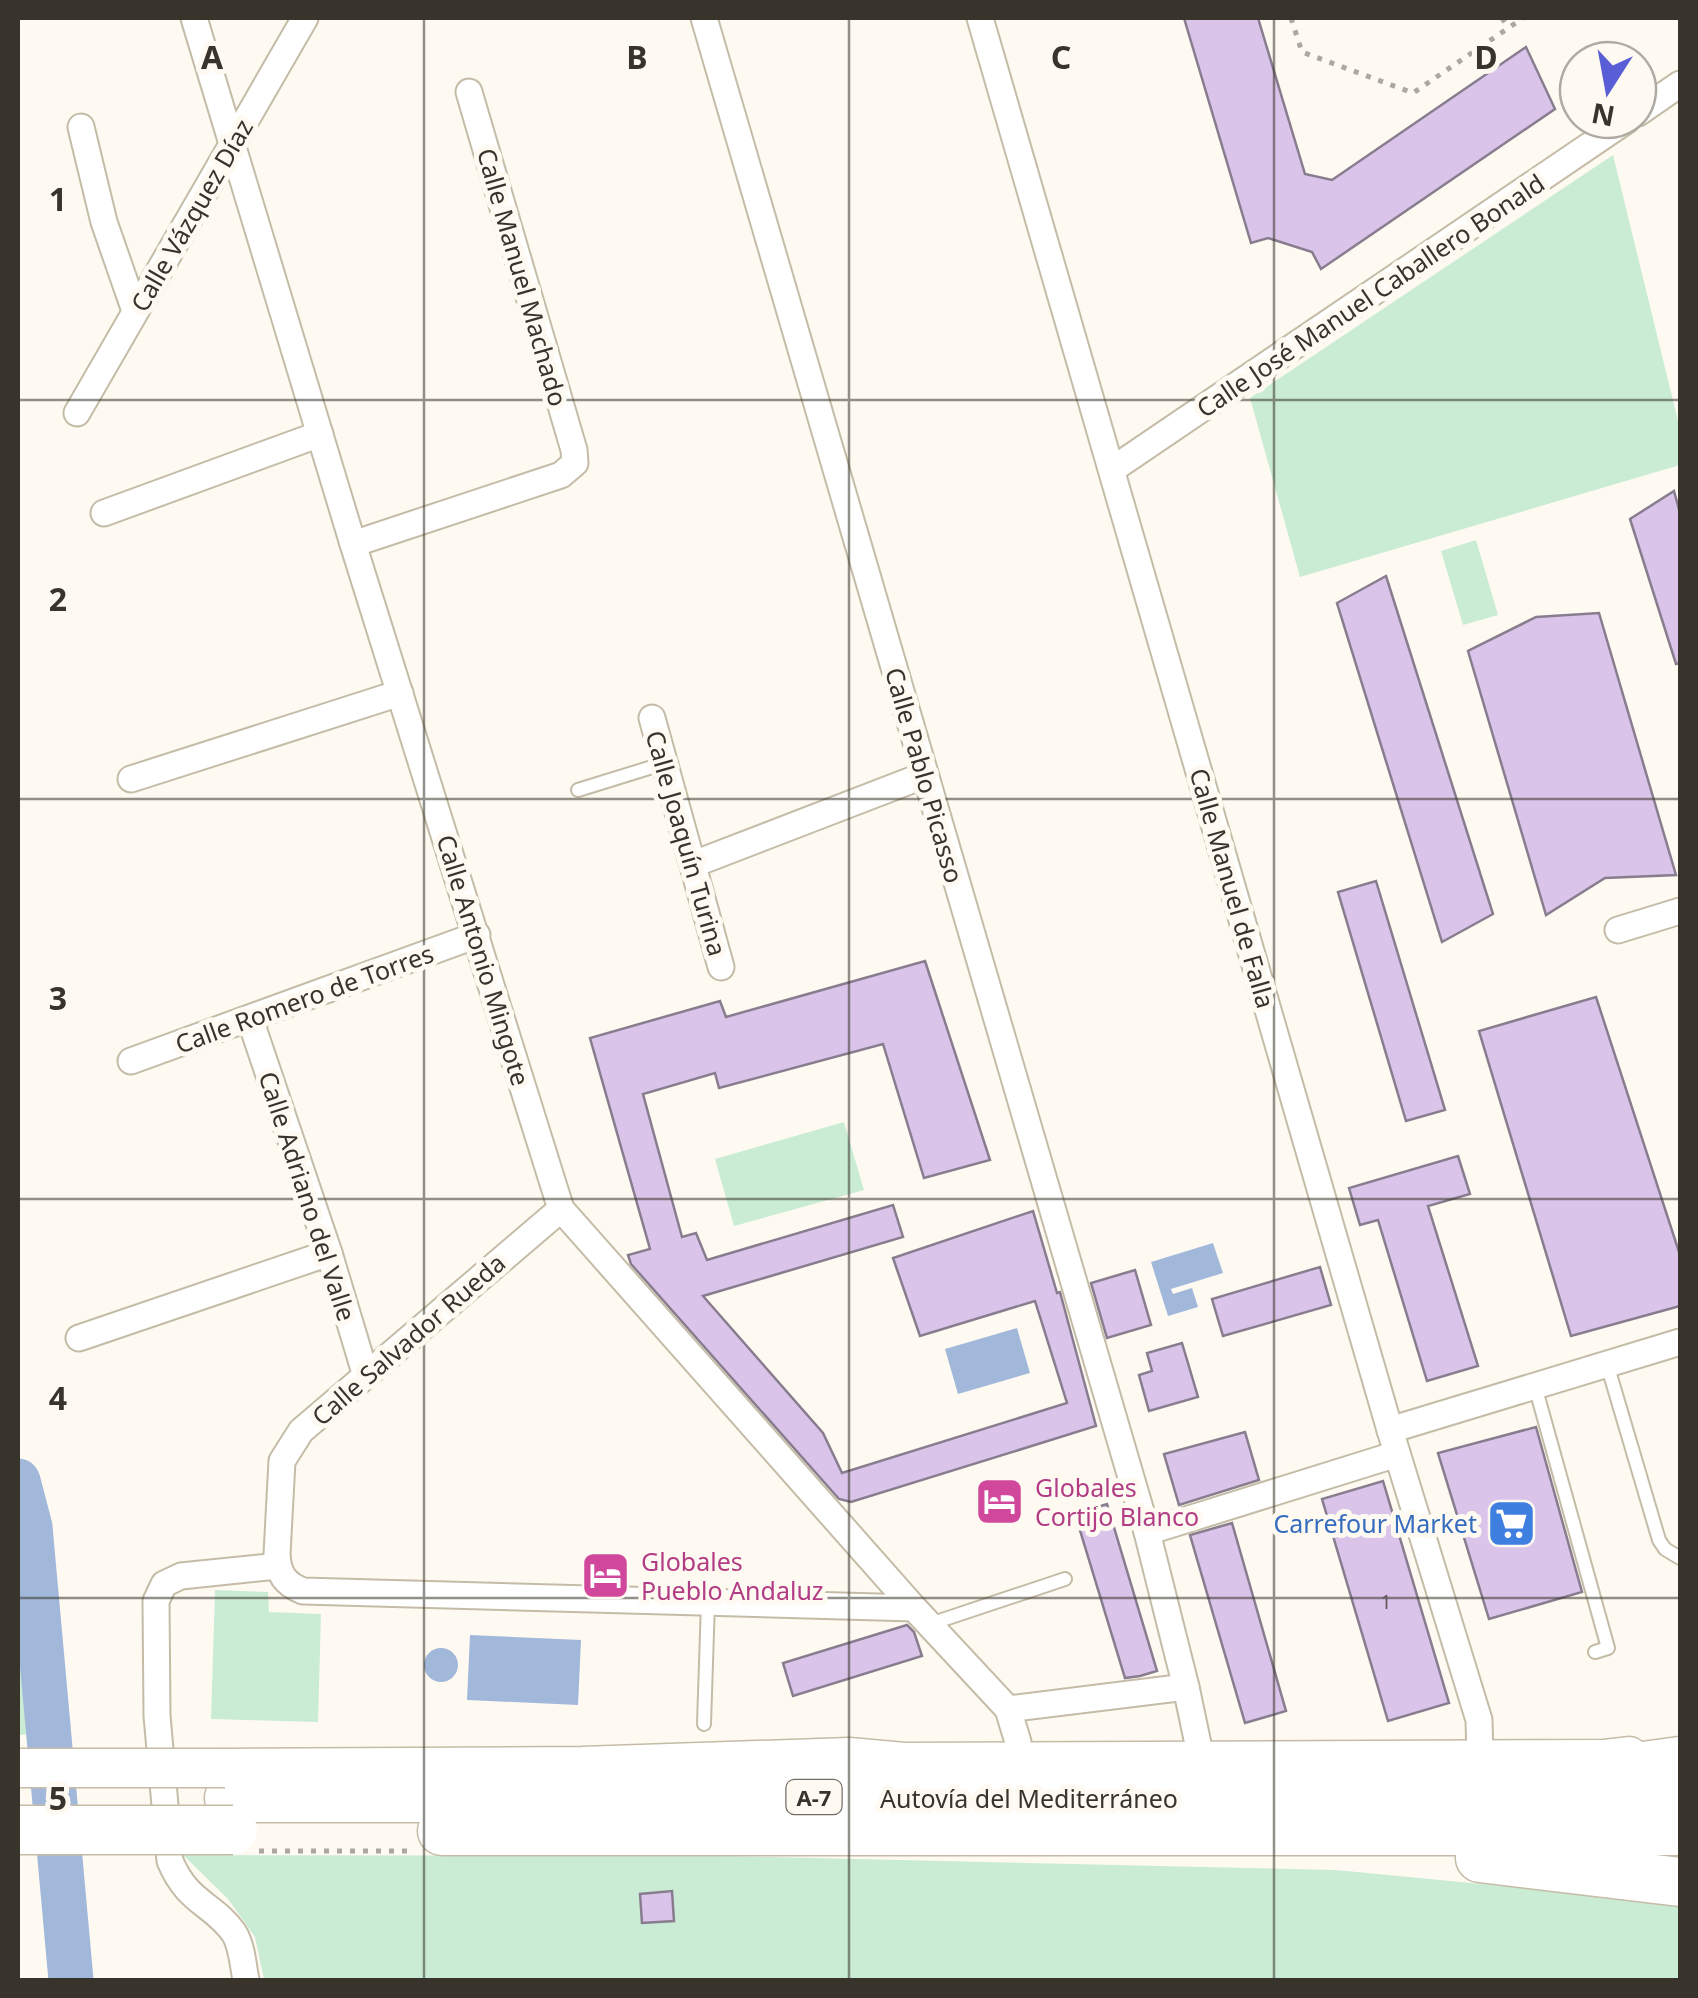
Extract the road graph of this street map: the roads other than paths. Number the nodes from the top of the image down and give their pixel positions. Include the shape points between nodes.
1 (194, 18) edge
2 (305, 18) edge
3 (704, 18) edge
4 (980, 18) edge
5 (1680, 84) edge
6 (468, 92) dead end
7 (1658, 99) edge
8 (82, 127) dead end
9 (1597, 140) edge
10 (232, 145) junction
11 (135, 310) junction
12 (77, 412) dead end
13 (320, 434) junction
14 (1112, 469) junction
15 (104, 513) dead end
16 (353, 544) junction
17 (400, 693) junction
18 (652, 718) dead end
19 (665, 764) junction
20 (925, 776) junction
21 (131, 779) dead end
22 (578, 790) dead end
23 (694, 864) junction
24 (1680, 911) edge
25 (1618, 930) dead end
26 (477, 936) junction
27 (721, 967) dead end
28 (250, 1019) junction
29 (131, 1061) dead end
30 (561, 1209) junction
31 (329, 1253) junction
32 (78, 1338) dead end
33 (1680, 1342) edge
34 (1607, 1364) junction
35 (365, 1373) junction
36 (1535, 1386) junction
37 (1394, 1442) junction
38 (1147, 1532) junction
39 (1680, 1558) edge
40 (278, 1566) junction
41 (1065, 1579) dead end
42 (708, 1602) junction
43 (922, 1616) junction
44 (1594, 1652) dead end
45 (1186, 1687) junction
46 (1008, 1709) junction
47 (704, 1724) dead end
48 (1680, 1748) edge
49 (1480, 1758) junction
50 (1198, 1761) junction
51 (1680, 1761) edge
52 (1018, 1762) junction
53 (18, 1768) edge
54 (18, 1798) edge
55 (1680, 1798) edge
56 (229, 1799) junction
57 (1399, 1799) junction
58 (18, 1830) edge
59 (1680, 1831) edge
60 (1259, 1832) junction
61 (1680, 1882) edge
62 (246, 1980) edge

1 - 10 street, Calle Antonio Mingote
2 - 10 street, Calle Vázquez Díaz
3 - 20 street, Calle Pablo Picasso
4 - 14 street, Calle Manuel de Falla
5 - 7 street
6 - 16 street, Calle Manuel Machado via 574,462 562,475
8 - 11 street via 104,222
9 - 14 street, Calle José Manuel Caballero Bonald
10 - 11 street, Calle Vázquez Díaz
10 - 13 street, Calle Antonio Mingote
11 - 12 street, Calle Vázquez Díaz
13 - 15 street
13 - 16 street, Calle Antonio Mingote
14 - 37 street, Calle Manuel de Falla
16 - 17 street, Calle Antonio Mingote
17 - 21 street
17 - 26 street, Calle Antonio Mingote
18 - 19 street, Calle Joaquín Turina
19 - 22 lane
19 - 23 street, Calle Joaquín Turina
20 - 23 street
20 - 38 street, Calle Pablo Picasso
23 - 27 street, Calle Joaquín Turina
24 - 25 street
26 - 28 street, Calle Romero de Torres
26 - 30 street, Calle Antonio Mingote
28 - 29 street, Calle Romero de Torres
28 - 31 street, Calle Adriano del Valle
30 - 35 street, Calle Salvador Rueda
30 - 43 street, Calle Antonio Mingote
31 - 32 street
31 - 35 street, Calle Adriano del Valle
33 - 34 street
34 - 36 street
34 - 39 lane via 1659,1540
35 - 40 street, Calle Salvador Rueda via 301,1431 282,1461
36 - 37 street
36 - 44 lane via 1608,1648
37 - 38 street
37 - 49 street, Calle Manuel de Falla via 1479,1720
38 - 45 street, Calle Pablo Picasso
40 - 42 street via 285,1581 304,1591
40 - 62 street via 181,1576 164,1584 156,1601 157,1716 170,1861 190,1896 232,1930
41 - 43 lane
42 - 43 street
42 - 47 lane
43 - 46 street, Calle Antonio Mingote
45 - 46 street
45 - 50 street, Calle Pablo Picasso
46 - 52 street
48 - 49 street via 1603,1759
49 - 50 street
50 - 52 street
51 - 57 highway via 1474,1780
52 - 56 street via 849,1757 582,1766
53 - 56 street, bridge
54 - 56 highway, Autovía del Mediterráneo / A-7
55 - 57 highway, Autovía del Mediterráneo / A-7
56 - 57 highway, Autovía del Mediterráneo / A-7
56 - 58 highway, Autovía del Mediterráneo / A-7, bridge
56 - 60 highway, Autovía del Mediterráneo / A-7
59 - 60 highway, Autovía del Mediterráneo / A-7
60 - 61 highway via 1332,1851 1500,1860

